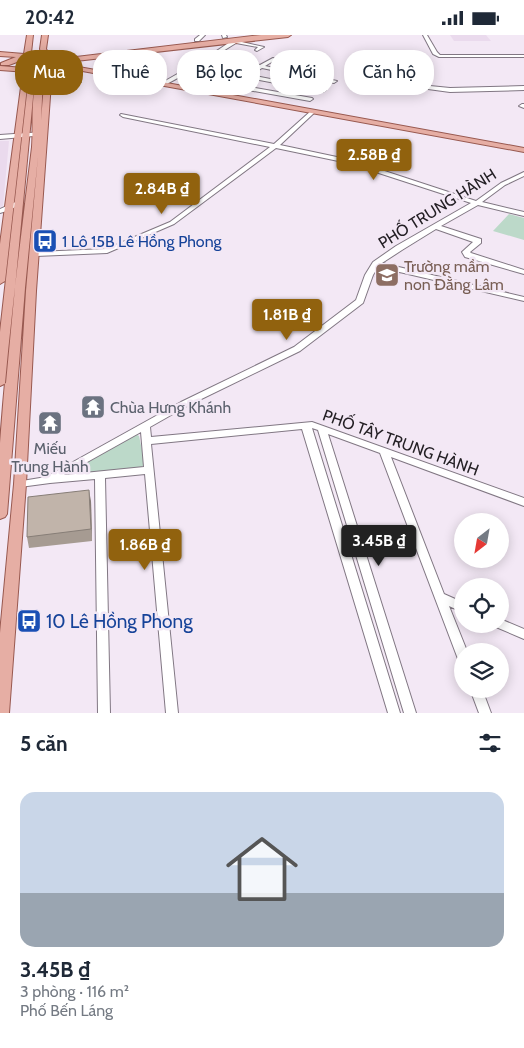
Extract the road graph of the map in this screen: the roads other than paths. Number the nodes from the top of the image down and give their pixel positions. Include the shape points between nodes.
1 (30, 35) edge
2 (37, 35) edge
3 (45, 35) edge
4 (51, 35) edge
5 (203, 35) edge
6 (254, 35) edge
7 (276, 35) edge
8 (288, 35) edge
9 (425, 35) edge
10 (224, 36) edge
11 (236, 38) edge
12 (197, 40) junction
13 (28, 50) edge
14 (30, 50) edge
15 (44, 50) edge
16 (48, 50) edge
17 (220, 50) edge
18 (257, 50) dead end
19 (0, 54) edge
20 (524, 56) edge
21 (83, 60) edge
22 (83, 60) edge
23 (83, 60) edge
24 (83, 61) edge
25 (270, 61) edge
26 (13, 62) joint
27 (0, 66) edge
28 (261, 67) joint
29 (270, 69) edge
30 (167, 86) edge
31 (434, 88) edge
32 (524, 88) edge
33 (260, 90) edge
34 (29, 95) edge
35 (51, 95) edge
36 (310, 99) dead end
37 (312, 113) junction
38 (123, 115) dead end
39 (40, 134) junction
40 (22, 135) junction
41 (0, 137) edge
42 (275, 147) junction
43 (524, 150) edge
44 (524, 174) edge
45 (18, 203) junction
46 (477, 203) junction
47 (4, 210) edge
48 (524, 214) edge
49 (436, 227) junction
50 (36, 255) junction
51 (376, 264) junction
52 (524, 272) edge
53 (0, 281) edge
54 (15, 292) edge
55 (524, 299) edge
56 (0, 383) edge
57 (306, 425) junction
58 (145, 426) junction
59 (22, 428) junction
60 (322, 429) junction
61 (8, 430) junction
62 (146, 441) junction
63 (384, 451) junction
64 (149, 471) junction
65 (100, 475) junction
66 (48, 480) junction
67 (20, 484) junction
68 (524, 502) edge
69 (0, 514) edge
70 (440, 597) junction
71 (454, 603) edge
72 (509, 628) edge
73 (524, 634) edge
74 (457, 643) edge
75 (479, 698) edge
76 (1, 713) edge
77 (104, 713) edge
78 (172, 713) edge
79 (394, 713) edge
80 (410, 713) edge
81 (485, 713) edge

1 - 13 main road
2 - 14 main road
3 - 15 main road
4 - 16 main road
5 - 12 street
6 - 22 main road
7 - 24 main road
8 - 11 main road
9 - 20 street via 440,56
10 - 11 main road
10 - 12 main road
11 - 17 street
11 - 18 street via 262,47
11 - 23 main road
12 - 21 main road
19 - 26 main road
25 - 28 street
26 - 27 main road
28 - 29 street
30 - 37 main road
31 - 32 street
33 - 36 street
34 - 40 main road
35 - 39 main road
37 - 42 street
37 - 43 main road
38 - 42 street
39 - 40 street
39 - 50 main road via 42,173
39 - 54 main road
40 - 41 street
40 - 45 main road
40 - 47 main road
42 - 46 street via 349,161
42 - 50 street via 172,223 107,251
44 - 46 street, PHỐ TRUNG HÀNH via 503,184
45 - 47 street
45 - 54 main road
46 - 48 street
46 - 49 street, PHỐ TRUNG HÀNH
47 - 53 main road
49 - 51 street, PHỐ TRUNG HÀNH
49 - 52 street via 478,241 466,252 472,257
50 - 54 main road
51 - 55 street
51 - 58 street, PHỐ TRUNG HÀNH via 360,301 297,349
54 - 56 main road
54 - 59 main road
54 - 61 main road
57 - 60 street, PHỐ TÂY TRUNG HÀNH
57 - 62 street, PHỐ TÂY TRUNG HÀNH
57 - 79 street
58 - 62 street
58 - 66 street, PHỐ TRUNG HÀNH
59 - 61 main road
59 - 67 main road
60 - 63 street, PHỐ TÂY TRUNG HÀNH
60 - 80 street
61 - 69 main road
62 - 64 street
63 - 68 street, PHỐ TÂY TRUNG HÀNH
63 - 70 street
64 - 65 street
64 - 78 street
65 - 66 street
65 - 77 street
66 - 67 street, PHỐ TRUNG HÀNH
67 - 76 main road
70 - 71 street
70 - 74 street
72 - 73 street
75 - 81 street

